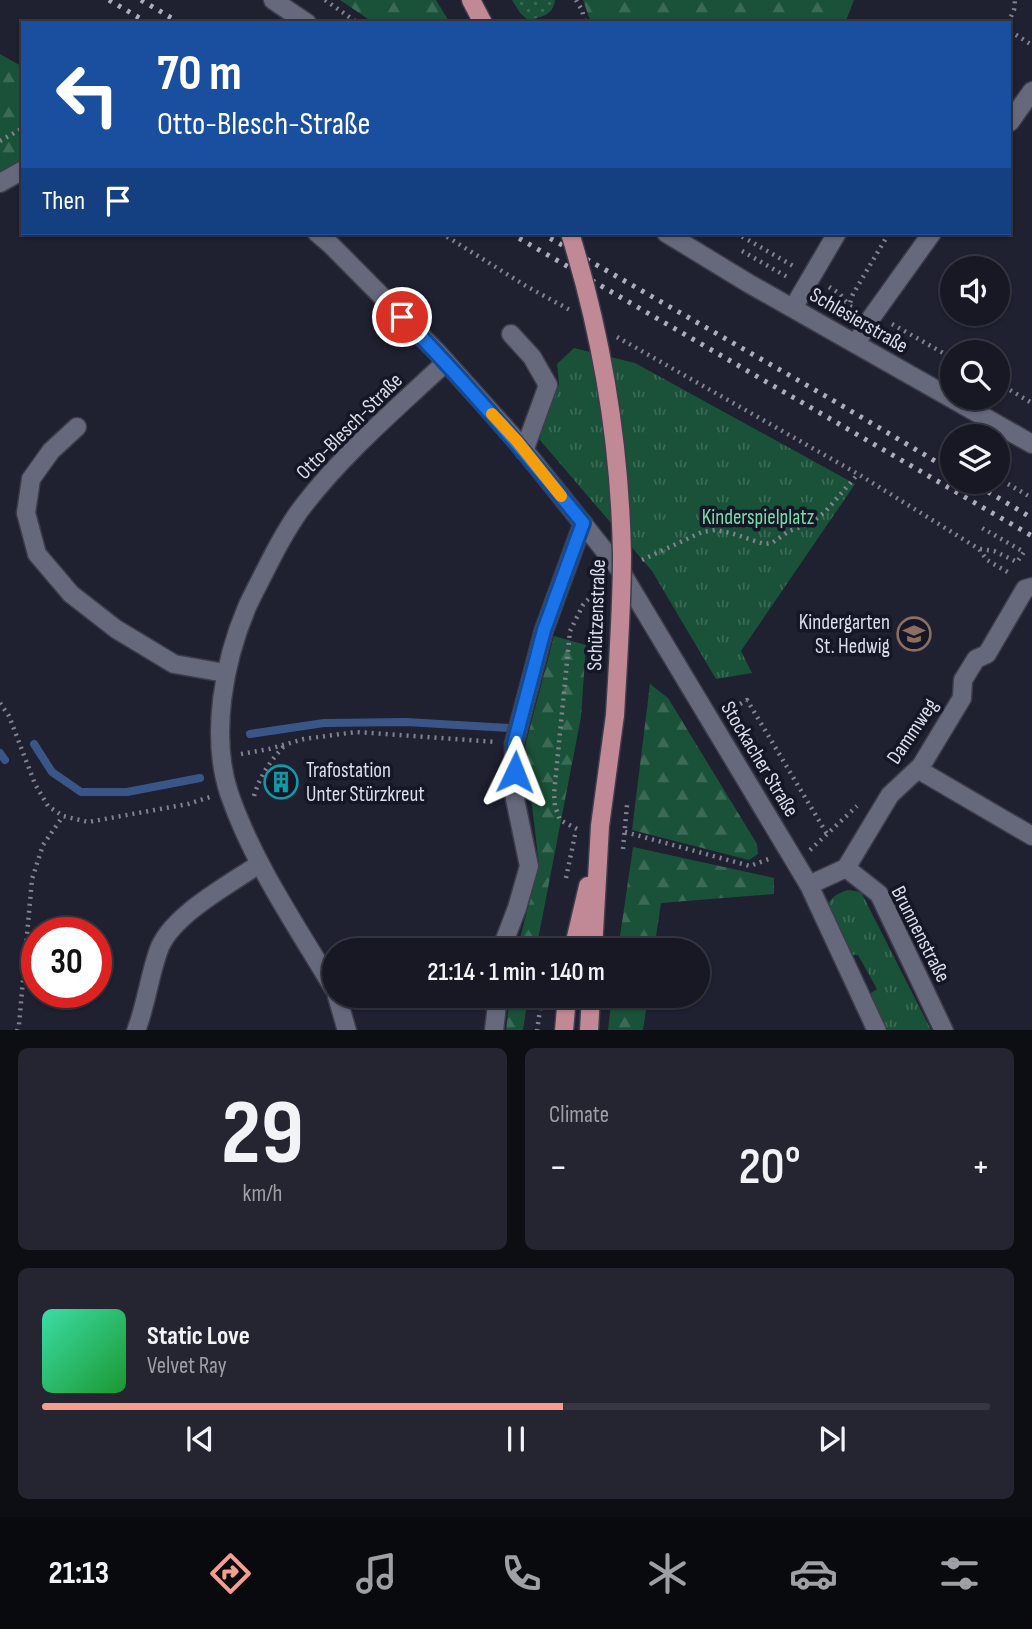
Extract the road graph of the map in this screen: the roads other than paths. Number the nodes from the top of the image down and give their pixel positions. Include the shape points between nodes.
1 (273, 0) edge
2 (471, 0) edge
3 (304, 21) edge
4 (482, 21) edge
5 (1032, 91) edge
6 (1011, 121) edge
7 (21, 171) edge
8 (0, 183) edge
9 (319, 235) edge
10 (571, 235) edge
11 (669, 235) edge
12 (836, 235) edge
13 (931, 235) edge
14 (793, 308) junction
15 (511, 334) dead end
16 (856, 344) junction
17 (446, 362) junction
18 (77, 427) dead end
19 (1032, 444) edge
20 (524, 451) junction
21 (583, 523) junction
22 (1029, 588) edge
23 (225, 673) junction
24 (919, 769) junction
25 (599, 834) junction
26 (1032, 836) edge
27 (259, 864) junction
28 (846, 868) junction
29 (809, 885) junction
30 (506, 938) edge
31 (576, 938) edge
32 (594, 938) edge
33 (322, 969) edge
34 (340, 1008) edge
35 (497, 1008) edge
36 (565, 1008) edge
37 (590, 1008) edge
38 (135, 1030) edge
39 (347, 1030) edge
40 (494, 1030) edge
41 (564, 1030) edge
42 (589, 1030) edge
43 (877, 1030) edge
44 (944, 1030) edge

1 - 3 street
2 - 4 main road
5 - 6 street
7 - 8 street
9 - 17 street
10 - 25 main road, Schützenstraße, bridge via 602,365 620,506 615,715
11 - 14 street, Schlesierstraße
12 - 14 street
13 - 16 street
14 - 16 street, Schlesierstraße
15 - 20 street via 548,385
16 - 19 street, Schlesierstraße
17 - 20 street
17 - 23 street, Otto-Blesch-Straße via 342,461 303,506 247,607
18 - 23 street via 51,451 31,479 26,513 37,554 71,594 116,629 174,664
20 - 21 street
21 - 29 street, Stockacher Straße via 620,570
21 - 30 street via 544,630 514,744 515,799 529,866
22 - 24 street, Dammweg via 987,654 976,659 963,680 962,698
23 - 27 street, Otto-Blesch-Straße via 222,757 229,791
24 - 26 street
24 - 28 street, Dammweg via 890,795
25 - 31 main road, Schützenstraße
25 - 32 main road, Schützenstraße
27 - 33 street, Otto-Blesch-Straße
27 - 38 street via 172,927 158,949
28 - 29 street
28 - 44 street, Brunnenstraße via 879,894
29 - 43 street, Stockacher Straße
34 - 39 street
35 - 40 street
36 - 41 main road
37 - 42 main road

